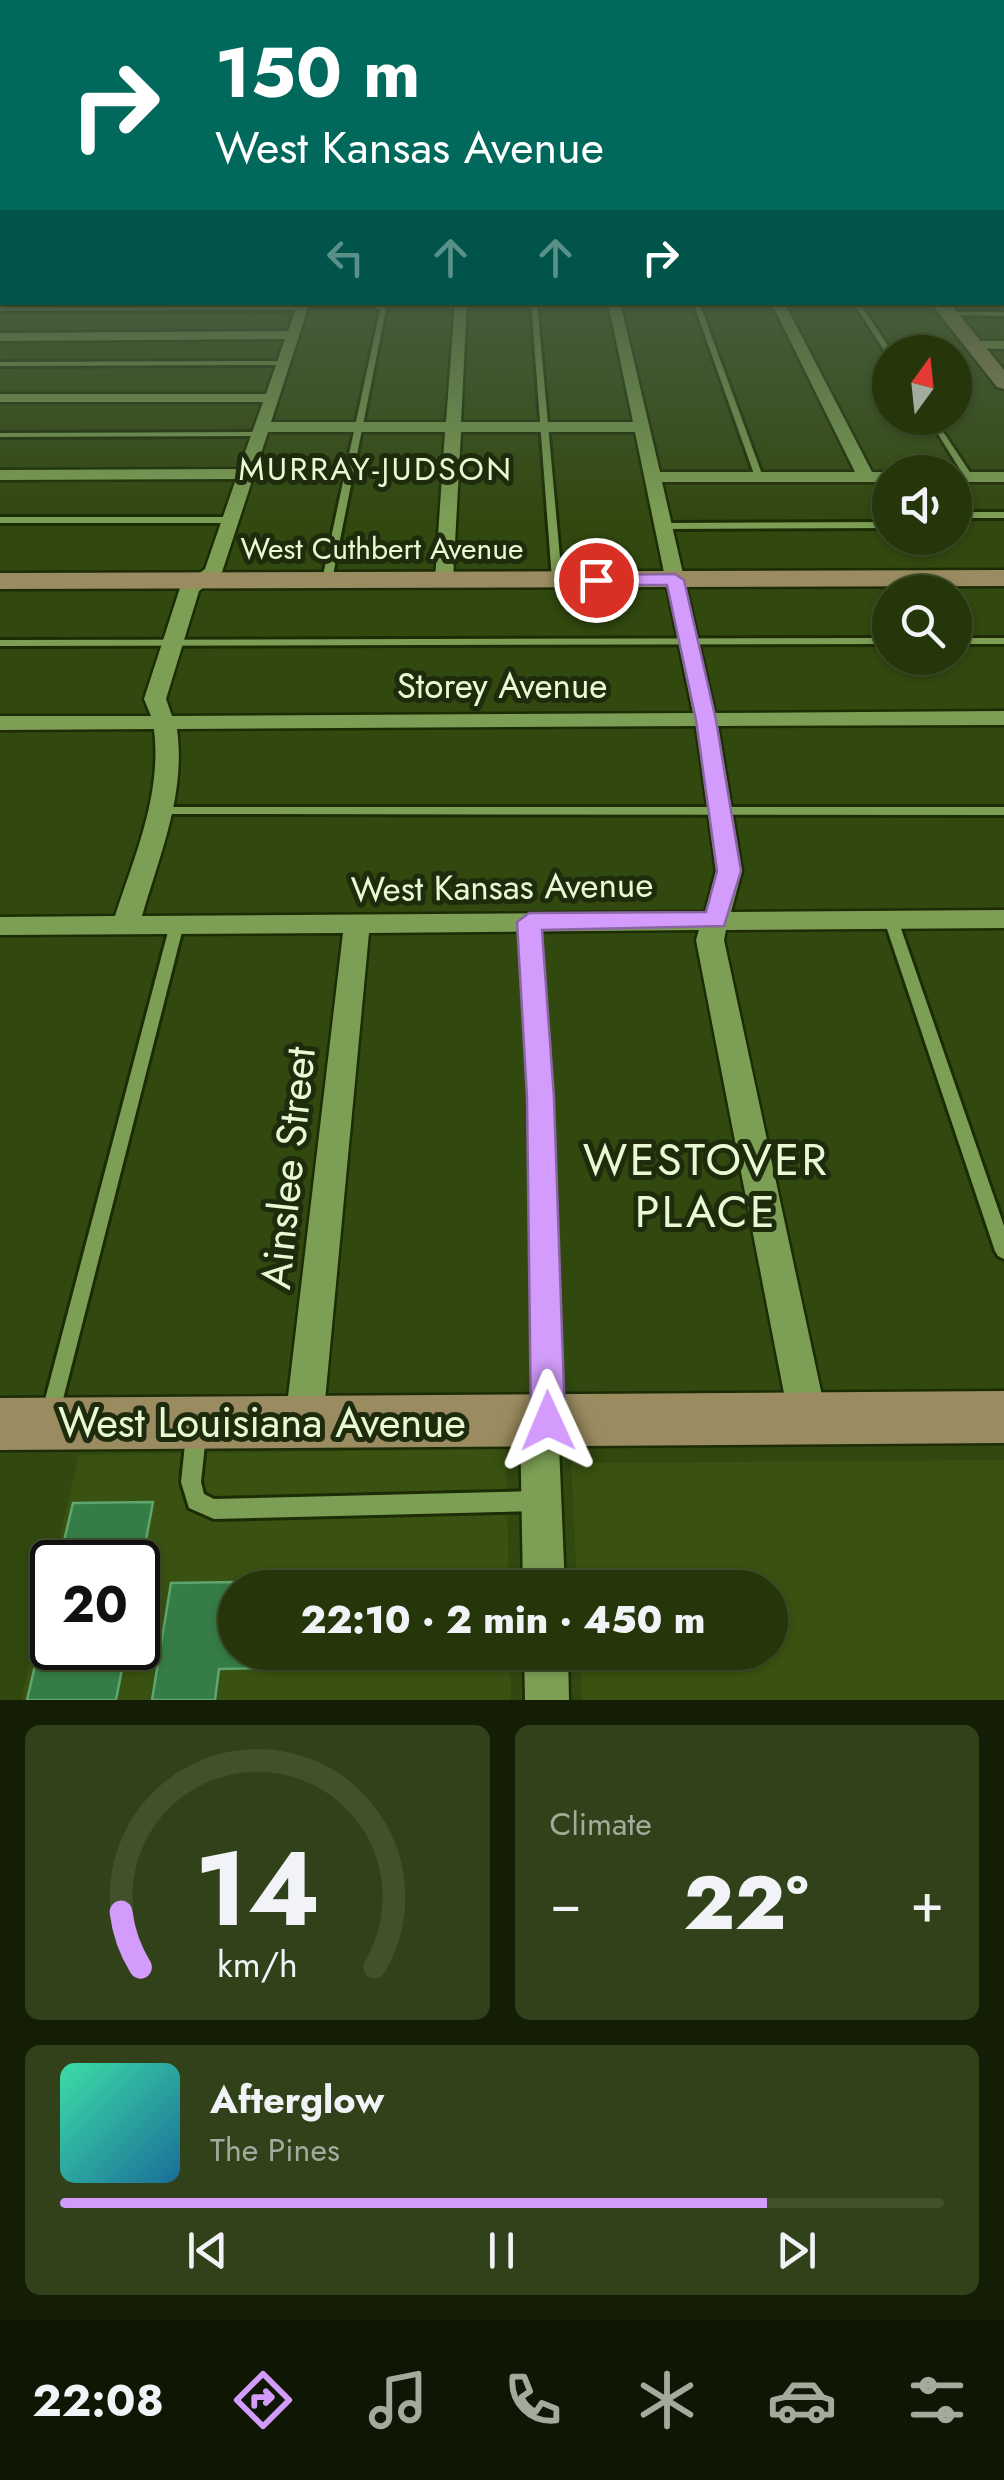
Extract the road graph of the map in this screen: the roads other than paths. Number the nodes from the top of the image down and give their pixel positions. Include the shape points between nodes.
1 (371, 361) edge
2 (457, 361) edge
3 (539, 361) edge
4 (627, 361) edge
5 (717, 361) edge
6 (807, 361) edge
7 (284, 363) joint
8 (0, 364) edge
9 (0, 398) edge
10 (273, 398) junction
11 (642, 426) junction
12 (358, 427) junction
13 (453, 427) junction
14 (544, 427) junction
15 (262, 430) junction
16 (0, 434) edge
17 (247, 474) junction
18 (0, 475) edge
19 (654, 477) junction
20 (759, 477) junction
21 (866, 477) junction
22 (872, 477) edge
23 (972, 477) edge
24 (1004, 477) edge
25 (972, 515) edge
26 (1004, 515) edge
27 (0, 520) edge
28 (232, 520) junction
29 (872, 525) edge
30 (664, 526) junction
31 (1004, 578) edge
32 (0, 580) edge
33 (202, 580) junction
34 (328, 580) junction
35 (444, 580) junction
36 (557, 580) junction
37 (675, 580) junction
38 (872, 641) edge
39 (972, 641) edge
40 (1004, 641) edge
41 (689, 642) junction
42 (0, 643) edge
43 (171, 643) junction
44 (1004, 718) edge
45 (706, 720) junction
46 (169, 722) junction
47 (0, 723) edge
48 (158, 810) junction
49 (720, 810) junction
50 (1004, 811) edge
51 (1004, 919) edge
52 (715, 920) junction
53 (891, 920) junction
54 (529, 922) junction
55 (126, 924) junction
56 (177, 924) junction
57 (356, 924) junction
58 (0, 926) edge
59 (1004, 1251) edge
60 (1004, 1418) edge
61 (808, 1419) junction
62 (544, 1421) junction
63 (304, 1422) junction
64 (197, 1423) junction
65 (24, 1424) edge
66 (541, 1500) junction
67 (543, 1570) edge
68 (546, 1670) edge
69 (547, 1700) edge

1 - 12 lane
2 - 13 street
3 - 14 lane
4 - 11 street
5 - 20 lane
6 - 21 street
7 - 8 lane
7 - 10 street
9 - 10 street
10 - 15 street
11 - 14 street
11 - 19 street
12 - 13 street
12 - 15 street
12 - 34 lane
13 - 14 street
13 - 35 street
14 - 36 lane
15 - 16 lane
15 - 17 street
17 - 18 street
17 - 28 street
19 - 20 street
19 - 30 street
20 - 21 street
21 - 22 street
23 - 24 street
25 - 26 lane
27 - 28 lane
28 - 33 street via 213,572
29 - 30 lane
30 - 37 street
31 - 37 street, West Cuthbert Avenue
32 - 33 street, West Cuthbert Avenue
33 - 34 street, West Cuthbert Avenue
33 - 43 street via 190,588
34 - 35 street, West Cuthbert Avenue
35 - 36 street, West Cuthbert Avenue
36 - 37 street, West Cuthbert Avenue
37 - 41 street
38 - 41 lane
39 - 40 lane
41 - 43 lane
41 - 45 street
42 - 43 lane
43 - 46 street via 155,699
44 - 45 street, Storey Avenue
45 - 46 street, Storey Avenue
45 - 49 street
46 - 47 street, Storey Avenue
46 - 48 street via 172,754
48 - 49 lane
48 - 55 street
49 - 50 lane
49 - 52 street via 729,871
51 - 53 street, West Kansas Avenue
52 - 53 street, West Kansas Avenue
52 - 54 street, West Kansas Avenue
52 - 61 street via 710,940
53 - 59 lane
54 - 57 street, West Kansas Avenue
54 - 62 lane via 540,1098
55 - 56 street, West Kansas Avenue
55 - 58 street, West Kansas Avenue
56 - 57 street, West Kansas Avenue
56 - 65 lane
57 - 63 street, Ainslee Street
60 - 61 street, West Louisiana Avenue
61 - 62 street, West Louisiana Avenue
62 - 63 street, West Louisiana Avenue
62 - 66 street
63 - 64 street, West Louisiana Avenue
64 - 65 street, West Louisiana Avenue
64 - 66 lane via 191,1482 196,1502 214,1509
66 - 67 street
68 - 69 street

